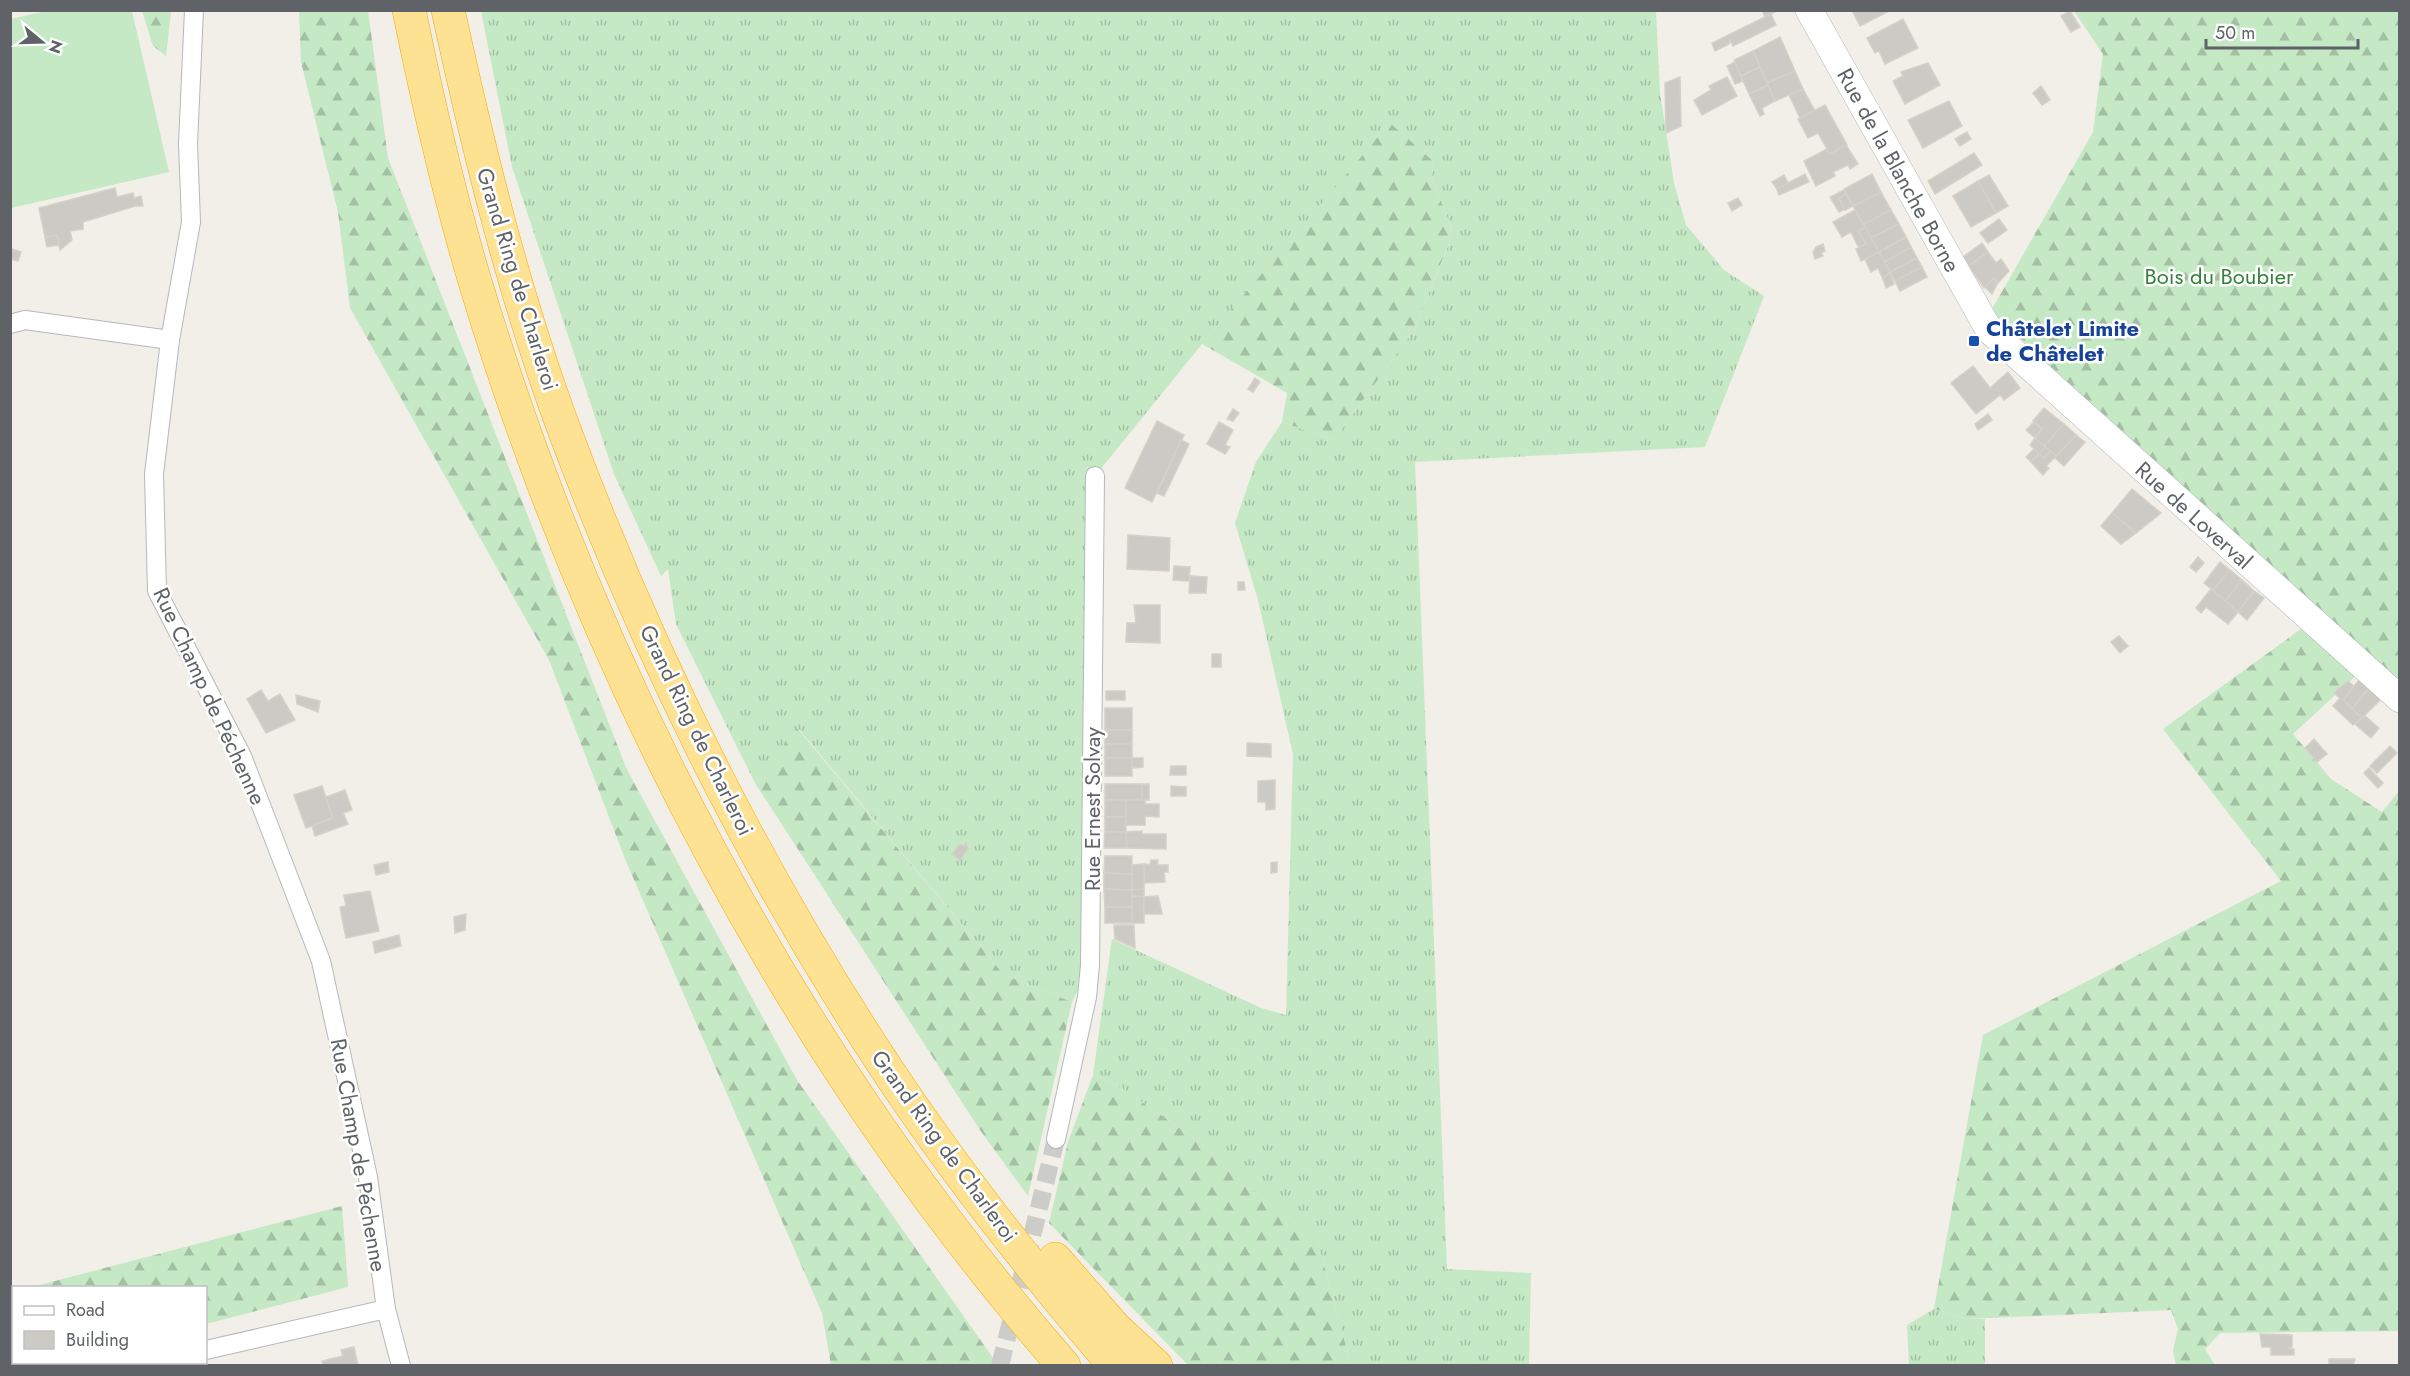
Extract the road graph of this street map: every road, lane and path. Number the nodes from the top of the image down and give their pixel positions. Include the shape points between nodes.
1 (194, 10) edge
2 (409, 10) edge
3 (448, 10) edge
4 (1809, 10) edge
5 (10, 324) edge
6 (1989, 330) joint
7 (170, 340) junction
8 (1095, 476) dead end
9 (2400, 699) edge
10 (891, 1075) junction
11 (1056, 1139) tunnel mouth
12 (940, 1211) junction
13 (386, 1310) junction
14 (207, 1350) edge
15 (401, 1365) edge
16 (1034, 1365) edge
17 (1064, 1365) edge
18 (1115, 1365) edge
19 (1156, 1365) edge

1 - 7 street, Rue Champ de Péchenne via 188,144 191,222
2 - 12 highway, Grand Ring de Charleroi via 436,139 476,285 526,436 577,571 646,724 786,984
3 - 10 highway, Grand Ring de Charleroi via 475,134 514,274 564,428 615,560 677,698 748,832 820,963
4 - 6 street, Rue de la Blanche Borne
5 - 7 street via 25,320
6 - 9 street, Rue de Loverval
7 - 13 street, Rue Champ de Péchenne via 154,474 157,591 242,756 321,961 368,1177
8 - 11 street, Rue Ernest Solvay via 1090,965 1088,997
10 - 18 highway, Grand Ring de Charleroi via 963,1176
10 - 19 highway via 947,1123 1018,1217 1115,1328
12 - 16 highway via 952,1256
12 - 17 highway, Grand Ring de Charleroi
13 - 14 street
13 - 15 street, Rue Champ de Péchenne

